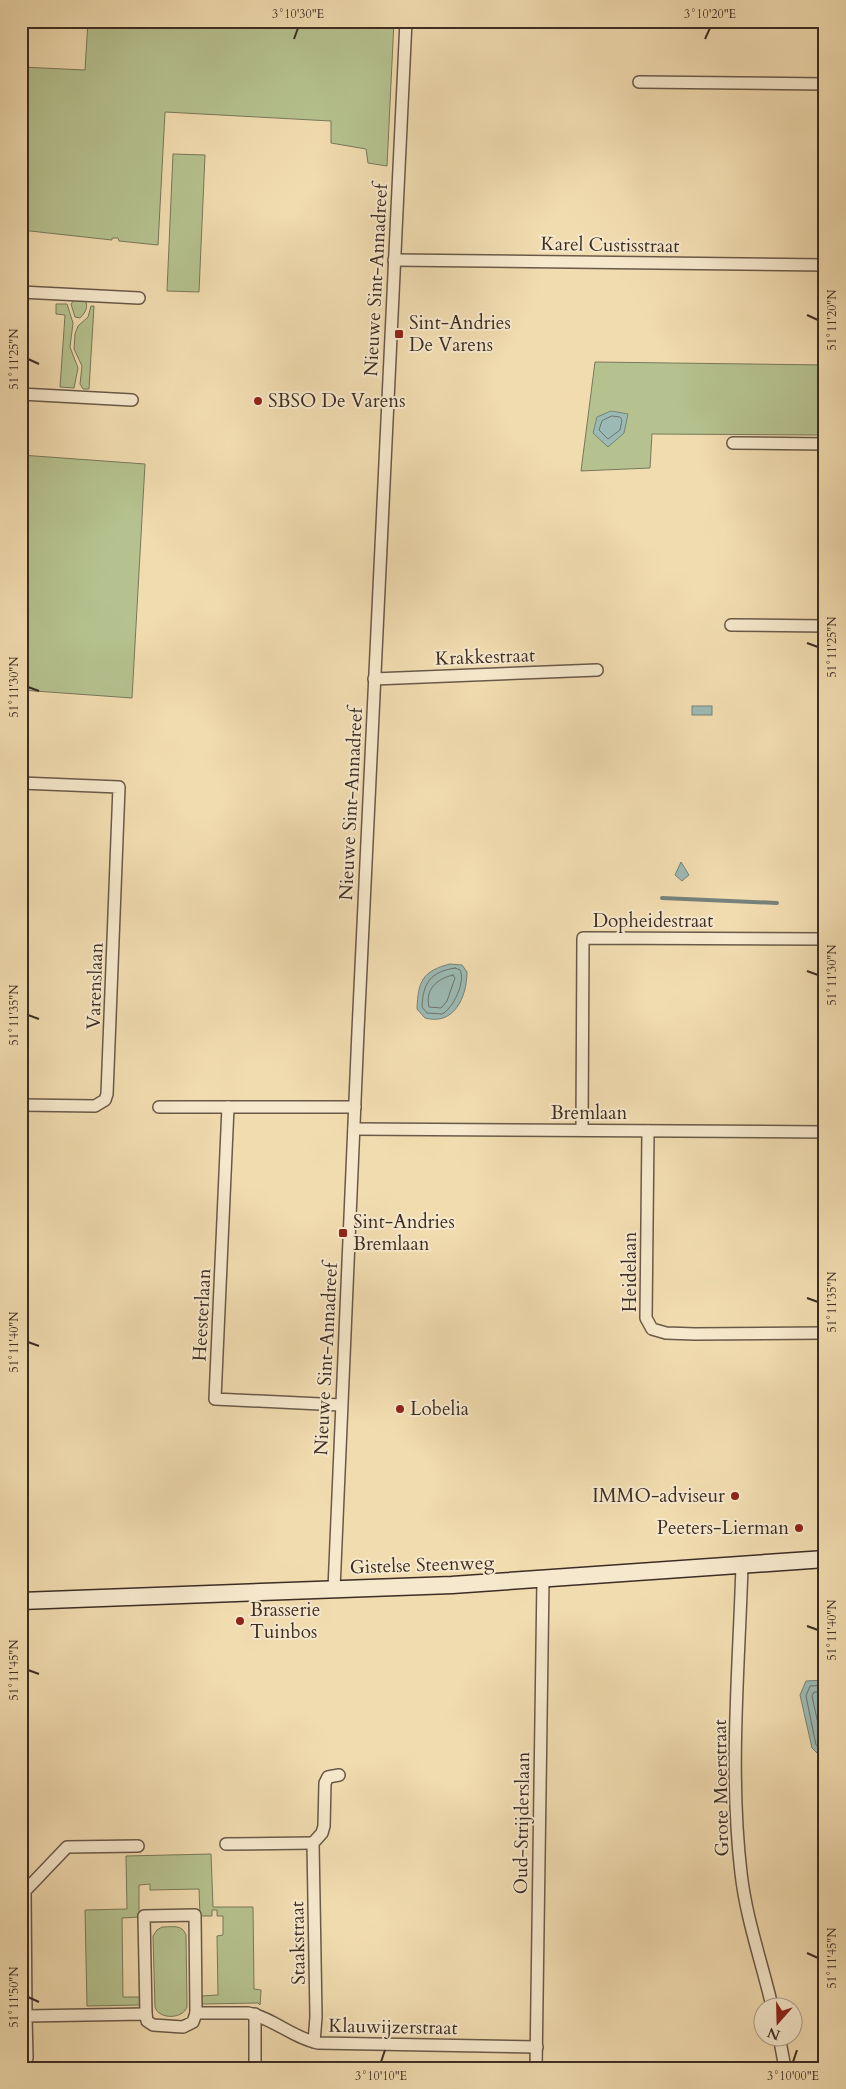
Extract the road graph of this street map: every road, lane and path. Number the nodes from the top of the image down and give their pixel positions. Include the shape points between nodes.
1 (406, 21) edge
2 (639, 82) dead end
3 (825, 84) edge
4 (394, 260) junction
5 (825, 266) edge
6 (21, 292) edge
7 (139, 298) dead end
8 (21, 394) edge
9 (132, 400) dead end
10 (733, 443) dead end
11 (825, 444) edge
12 (731, 625) dead end
13 (825, 626) edge
14 (598, 670) dead end
15 (374, 679) junction
16 (21, 783) edge
17 (825, 939) edge
18 (21, 1105) edge
19 (159, 1107) dead end
20 (228, 1107) junction
21 (355, 1107) junction
22 (354, 1129) junction
23 (582, 1130) junction
24 (648, 1131) junction
25 (825, 1132) edge
26 (825, 1333) edge
27 (341, 1405) junction
28 (825, 1558) edge
29 (742, 1565) junction
30 (543, 1579) junction
31 (334, 1589) junction
32 (21, 1601) edge
33 (339, 1775) dead end
34 (313, 1843) junction
35 (226, 1844) dead end
36 (138, 1846) dead end
37 (770, 1996) edge
38 (146, 2014) junction
39 (196, 2014) junction
40 (255, 2014) junction
41 (26, 2016) junction
42 (314, 2042) junction
43 (781, 2046) edge
44 (537, 2047) junction
45 (22, 2068) edge
46 (255, 2068) edge
47 (536, 2068) edge
48 (785, 2068) edge

1 - 4 street, Nieuwe Sint-Annadreef
2 - 3 street
4 - 5 street, Karel Custisstraat
4 - 15 street, Nieuwe Sint-Annadreef
6 - 7 street
8 - 9 street
10 - 11 street
12 - 13 street
14 - 15 street, Krakkestraat
15 - 21 street, Nieuwe Sint-Annadreef
16 - 18 street, Varenslaan via 119,787 107,1094 105,1100 96,1106
17 - 23 street, Dopheidestraat via 583,938
19 - 20 street
20 - 21 street
20 - 27 street, Heesterlaan via 215,1399
21 - 22 street, Nieuwe Sint-Annadreef
22 - 23 street, Bremlaan
22 - 27 street, Nieuwe Sint-Annadreef
23 - 24 street, Bremlaan
24 - 25 street, Bremlaan
24 - 26 street, Heidelaan via 646,1318 652,1329 695,1334
27 - 31 street, Nieuwe Sint-Annadreef
28 - 29 main road, Gistelse Steenweg
29 - 30 main road, Gistelse Steenweg
29 - 37 street, Grote Moerstraat via 736,1777 741,1872
30 - 31 main road, Gistelse Steenweg via 452,1586
30 - 44 street, Oud-Strijderslaan
31 - 32 main road, Gistelse Steenweg
33 - 34 street, Staakstraat via 328,1777 325,1783 324,1826
34 - 35 street
34 - 42 street, Staakstraat
36 - 41 street via 67,1847 24,1890
38 - 39 street via 152,2025 183,2027 193,2022
38 - 39 street via 144,1916 195,1915
38 - 41 street
39 - 40 street, Klauwijzerstraat
40 - 42 street, Klauwijzerstraat
40 - 46 street
41 - 45 street via 27,2058
42 - 44 street, Klauwijzerstraat
43 - 48 street
44 - 47 street, Oud-Strijderslaan

